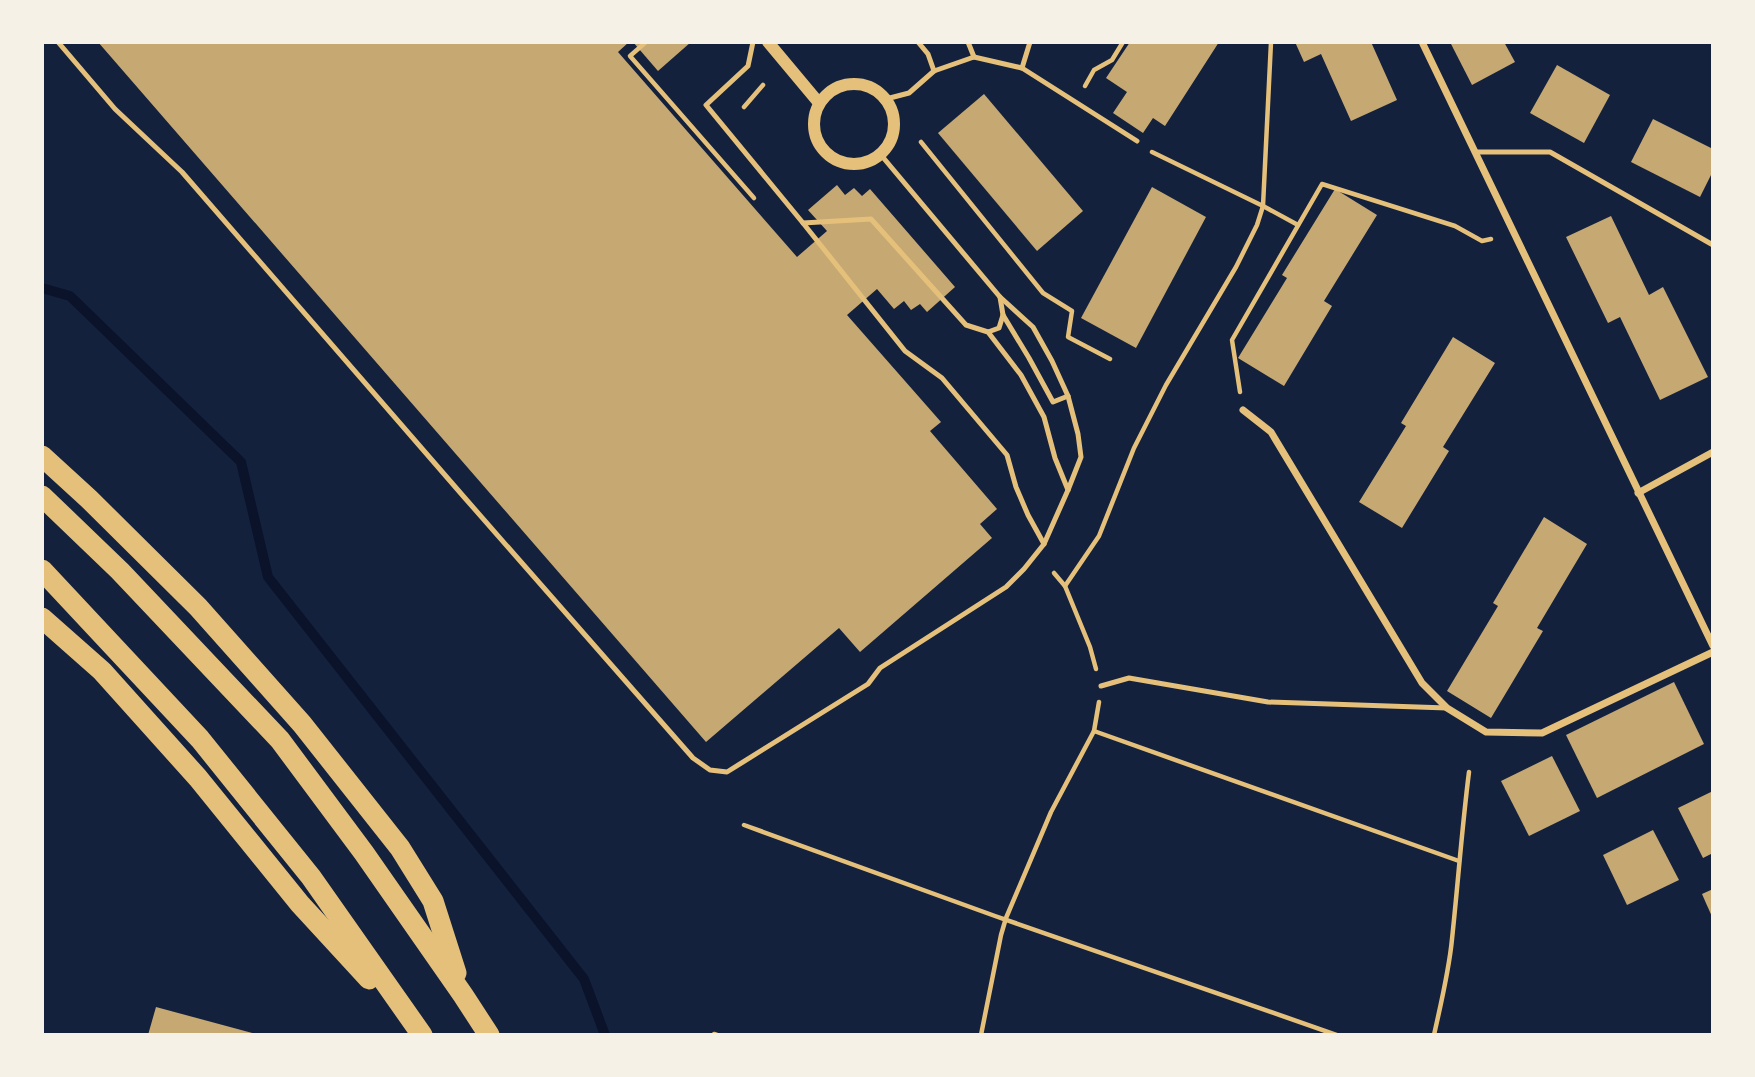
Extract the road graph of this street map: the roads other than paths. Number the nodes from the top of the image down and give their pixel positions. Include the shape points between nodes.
1 (58, 42) edge
2 (753, 42) edge
3 (768, 42) edge
4 (918, 42) edge
5 (968, 42) edge
6 (1030, 42) edge
7 (1422, 42) edge
8 (974, 57) junction
9 (1022, 68) junction
10 (934, 71) junction
11 (887, 99) junction
12 (819, 103) junction
13 (1138, 141) road end
14 (1475, 152) junction
15 (881, 155) junction
16 (803, 223) junction
17 (1713, 245) edge
18 (1000, 297) junction
19 (1003, 316) junction
20 (988, 332) junction
21 (1068, 396) junction
22 (1243, 410) road end
23 (1713, 452) edge
24 (42, 456) edge
25 (1068, 490) junction
26 (1638, 493) junction
27 (42, 496) edge
28 (1044, 544) junction
29 (42, 570) edge
30 (42, 618) edge
31 (1713, 646) edge
32 (1713, 652) edge
33 (1101, 686) road end
34 (1447, 708) junction
35 (463, 995) junction
36 (421, 1035) edge
37 (489, 1035) edge

1 - 28 lane via 115,109 182,172 561,608 710,771 727,772 868,684 880,668 1006,587
2 - 16 lane via 748,66 706,105
3 - 12 street
4 - 10 lane
5 - 8 lane
6 - 9 lane
7 - 14 street
8 - 9 lane
8 - 10 lane
9 - 13 lane
10 - 11 lane via 909,93
11 - 12 street via 876,89 855,83 841,85
11 - 15 street via 895,129
12 - 15 street via 813,131 823,150 850,165
14 - 17 lane via 1550,152
14 - 26 street
15 - 18 lane
16 - 20 lane via 871,219 966,325
16 - 28 lane via 905,351 942,378 1007,455 1016,487
18 - 19 lane
18 - 21 lane via 1033,327
19 - 20 lane via 999,328
19 - 21 lane via 1053,402
20 - 25 lane via 1021,375 1044,417
21 - 25 lane via 1081,457
22 - 34 street via 1271,432 1422,683
23 - 26 street
24 - 35 highway via 198,607 319,744 400,848 433,901
25 - 28 lane
26 - 31 street
27 - 35 highway via 280,740
29 - 36 highway via 200,739 311,877
30 - 36 highway via 102,671 198,778 300,904
32 - 34 street via 1542,733 1486,732
33 - 34 lane via 1129,678 1268,702
35 - 37 highway

